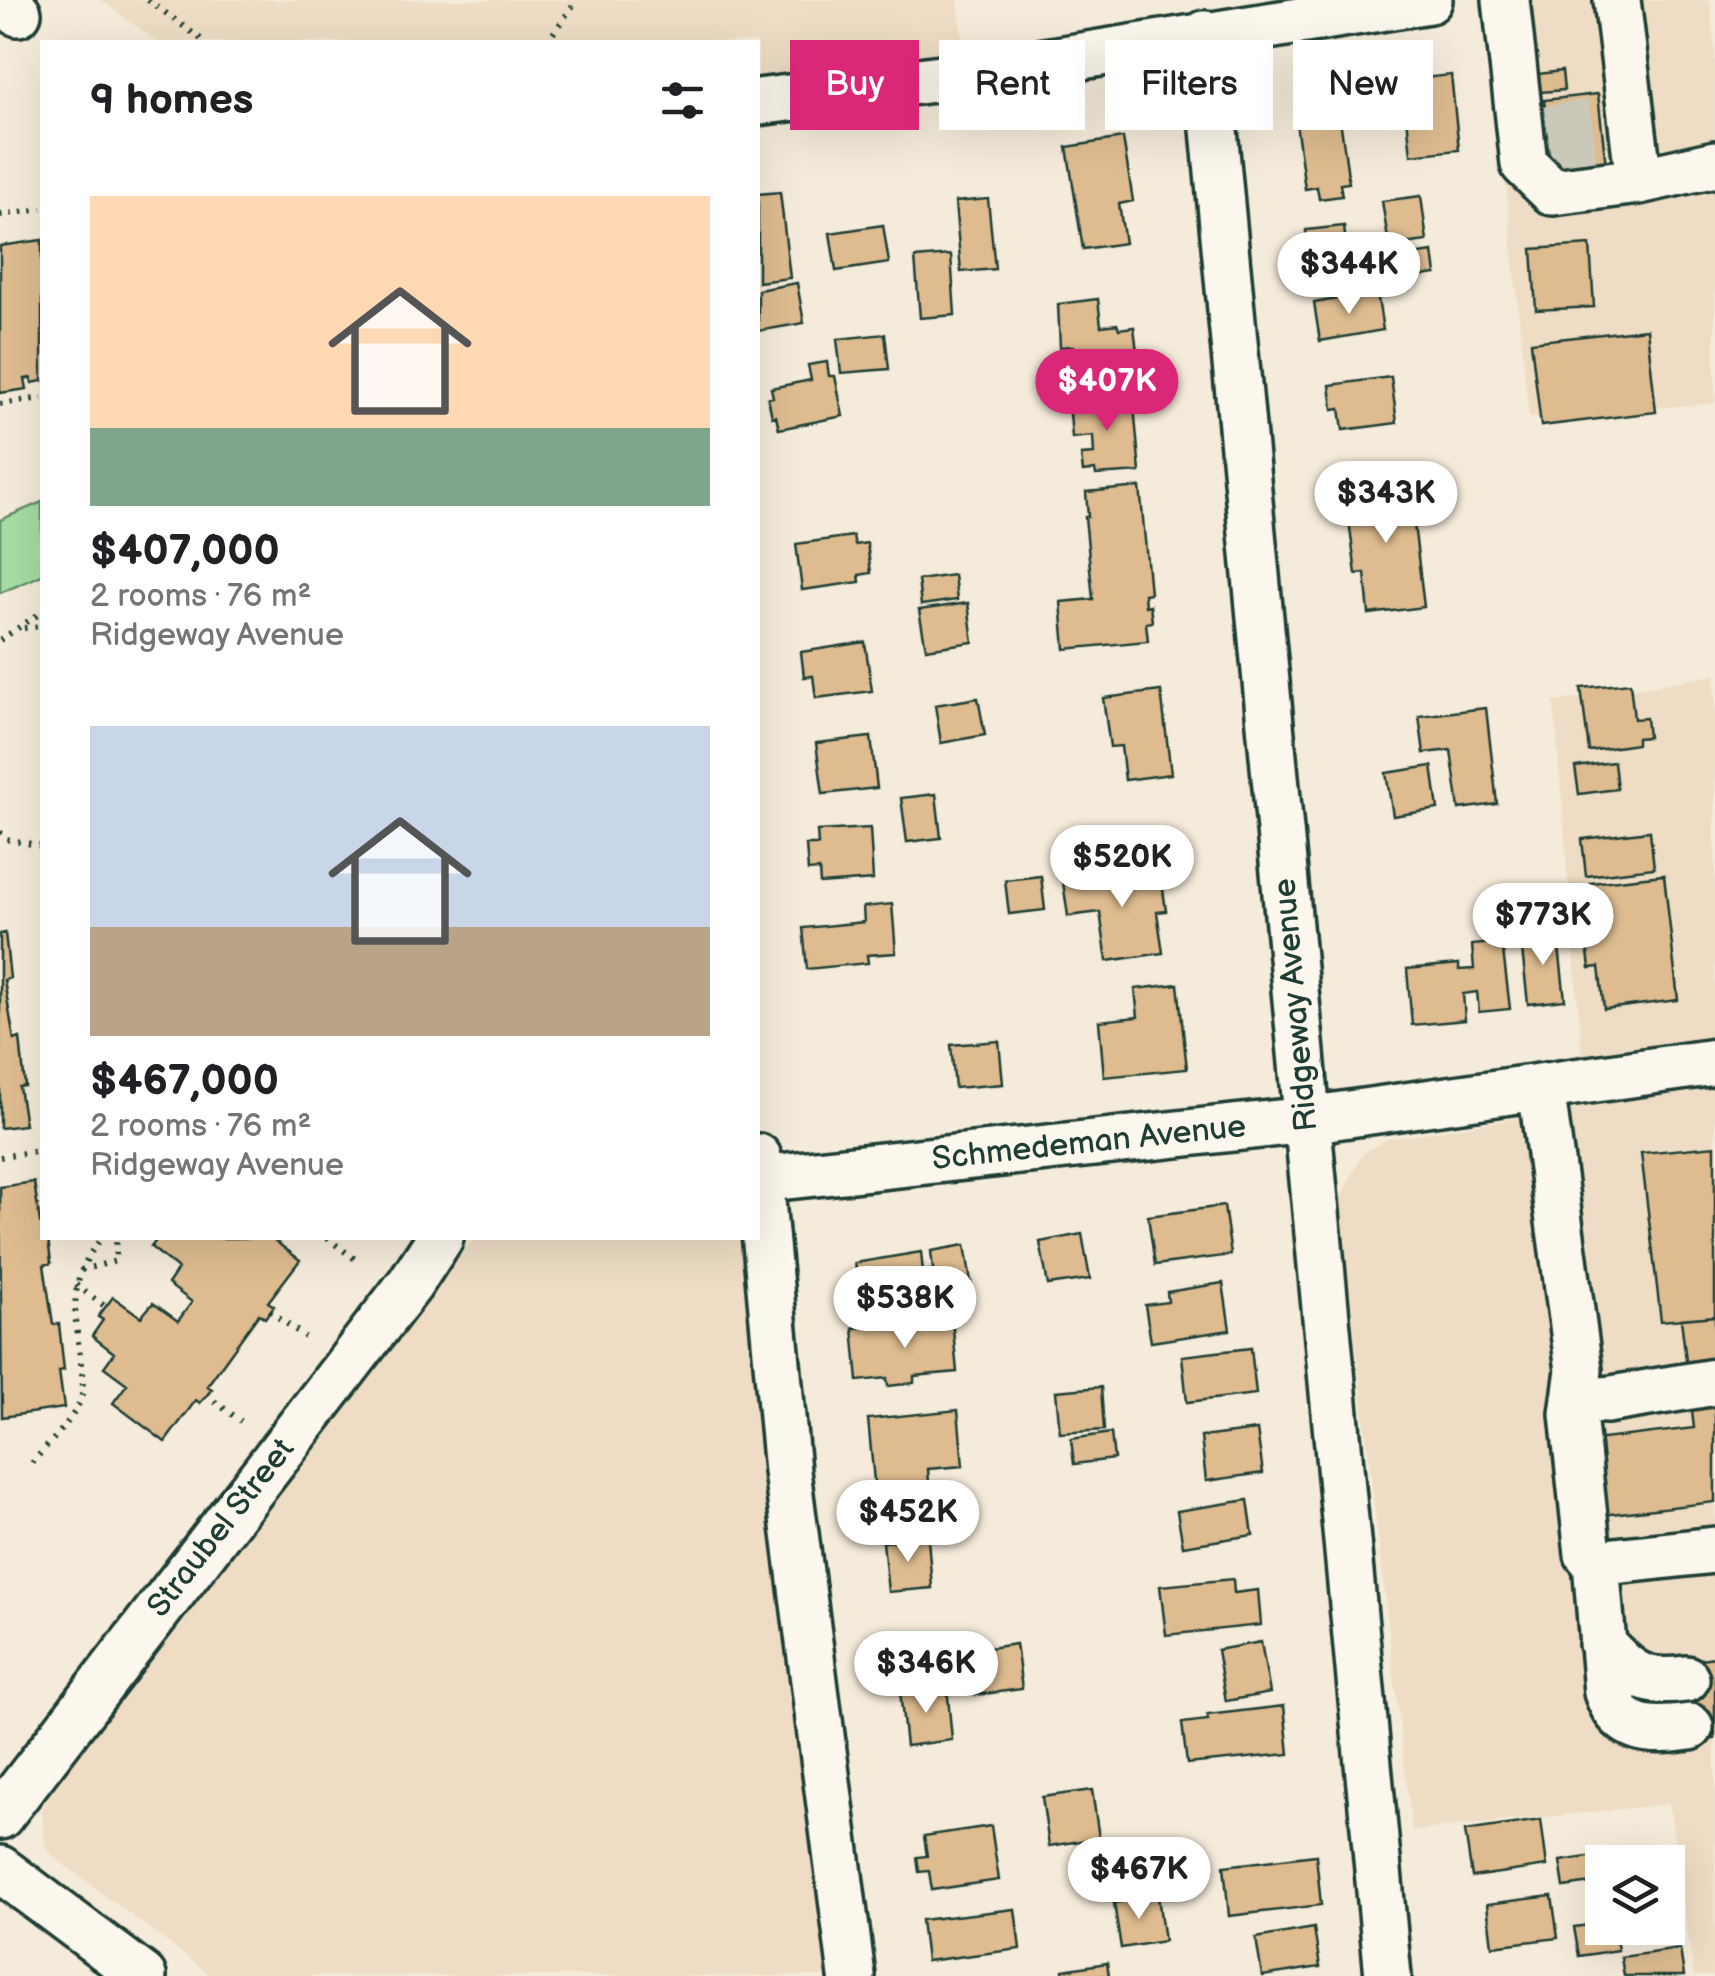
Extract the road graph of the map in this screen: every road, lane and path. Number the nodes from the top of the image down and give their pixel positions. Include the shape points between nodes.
1 (148, 0) edge
2 (577, 0) edge
3 (1429, 0) edge
4 (1506, 0) edge
5 (1617, 0) edge
6 (1204, 34) junction
7 (202, 40) edge
8 (548, 40) edge
9 (760, 102) edge
10 (1622, 144) junction
11 (1715, 164) edge
12 (40, 209) edge
13 (0, 215) edge
14 (40, 398) edge
15 (0, 404) edge
16 (40, 613) edge
17 (40, 626) edge
18 (19, 629) junction
19 (0, 640) edge
20 (2, 837) edge
21 (40, 846) edge
22 (1715, 1062) edge
23 (1540, 1087) junction
24 (1307, 1120) junction
25 (40, 1150) edge
26 (0, 1157) edge
27 (760, 1168) edge
28 (760, 1189) edge
29 (101, 1240) edge
30 (116, 1240) edge
31 (330, 1240) edge
32 (439, 1240) edge
33 (360, 1262) dead end
34 (80, 1270) junction
35 (75, 1284) junction
36 (106, 1306) dead end
37 (270, 1311) dead end
38 (306, 1337) dead end
39 (1715, 1382) edge
40 (206, 1395) dead end
41 (1575, 1398) junction
42 (241, 1421) dead end
43 (32, 1463) dead end
44 (1715, 1550) edge
45 (1596, 1563) junction
46 (1602, 1644) junction
47 (1686, 1679) dead end
48 (1690, 1728) dead end
49 (0, 1816) edge
50 (0, 1869) edge
51 (143, 1976) edge
52 (852, 1976) edge
53 (1388, 1976) edge

1 - 7 path
2 - 8 path
3 - 6 street
4 - 10 street via 1536,146 1553,192
5 - 10 street
6 - 9 street
6 - 24 street, Ridgeway Avenue
10 - 11 street
12 - 13 path
14 - 15 path
16 - 18 path
17 - 18 path
18 - 19 path
20 - 21 path
22 - 23 street, Schmedeman Avenue
23 - 24 street, Schmedeman Avenue
23 - 41 street via 1579,1370
24 - 27 street, Schmedeman Avenue
24 - 53 street, Ridgeway Avenue
25 - 26 path
28 - 52 street via 787,1471
29 - 34 path
30 - 34 path via 116,1261
31 - 33 path
32 - 49 street, Straubel Street
34 - 35 path
35 - 36 path
35 - 43 path via 84,1384 79,1403
37 - 38 path
39 - 41 street via 1606,1400
40 - 42 path
41 - 45 street via 1588,1554
44 - 45 street
45 - 46 street
46 - 47 street via 1645,1680
46 - 48 street via 1613,1711 1648,1731
50 - 51 street

